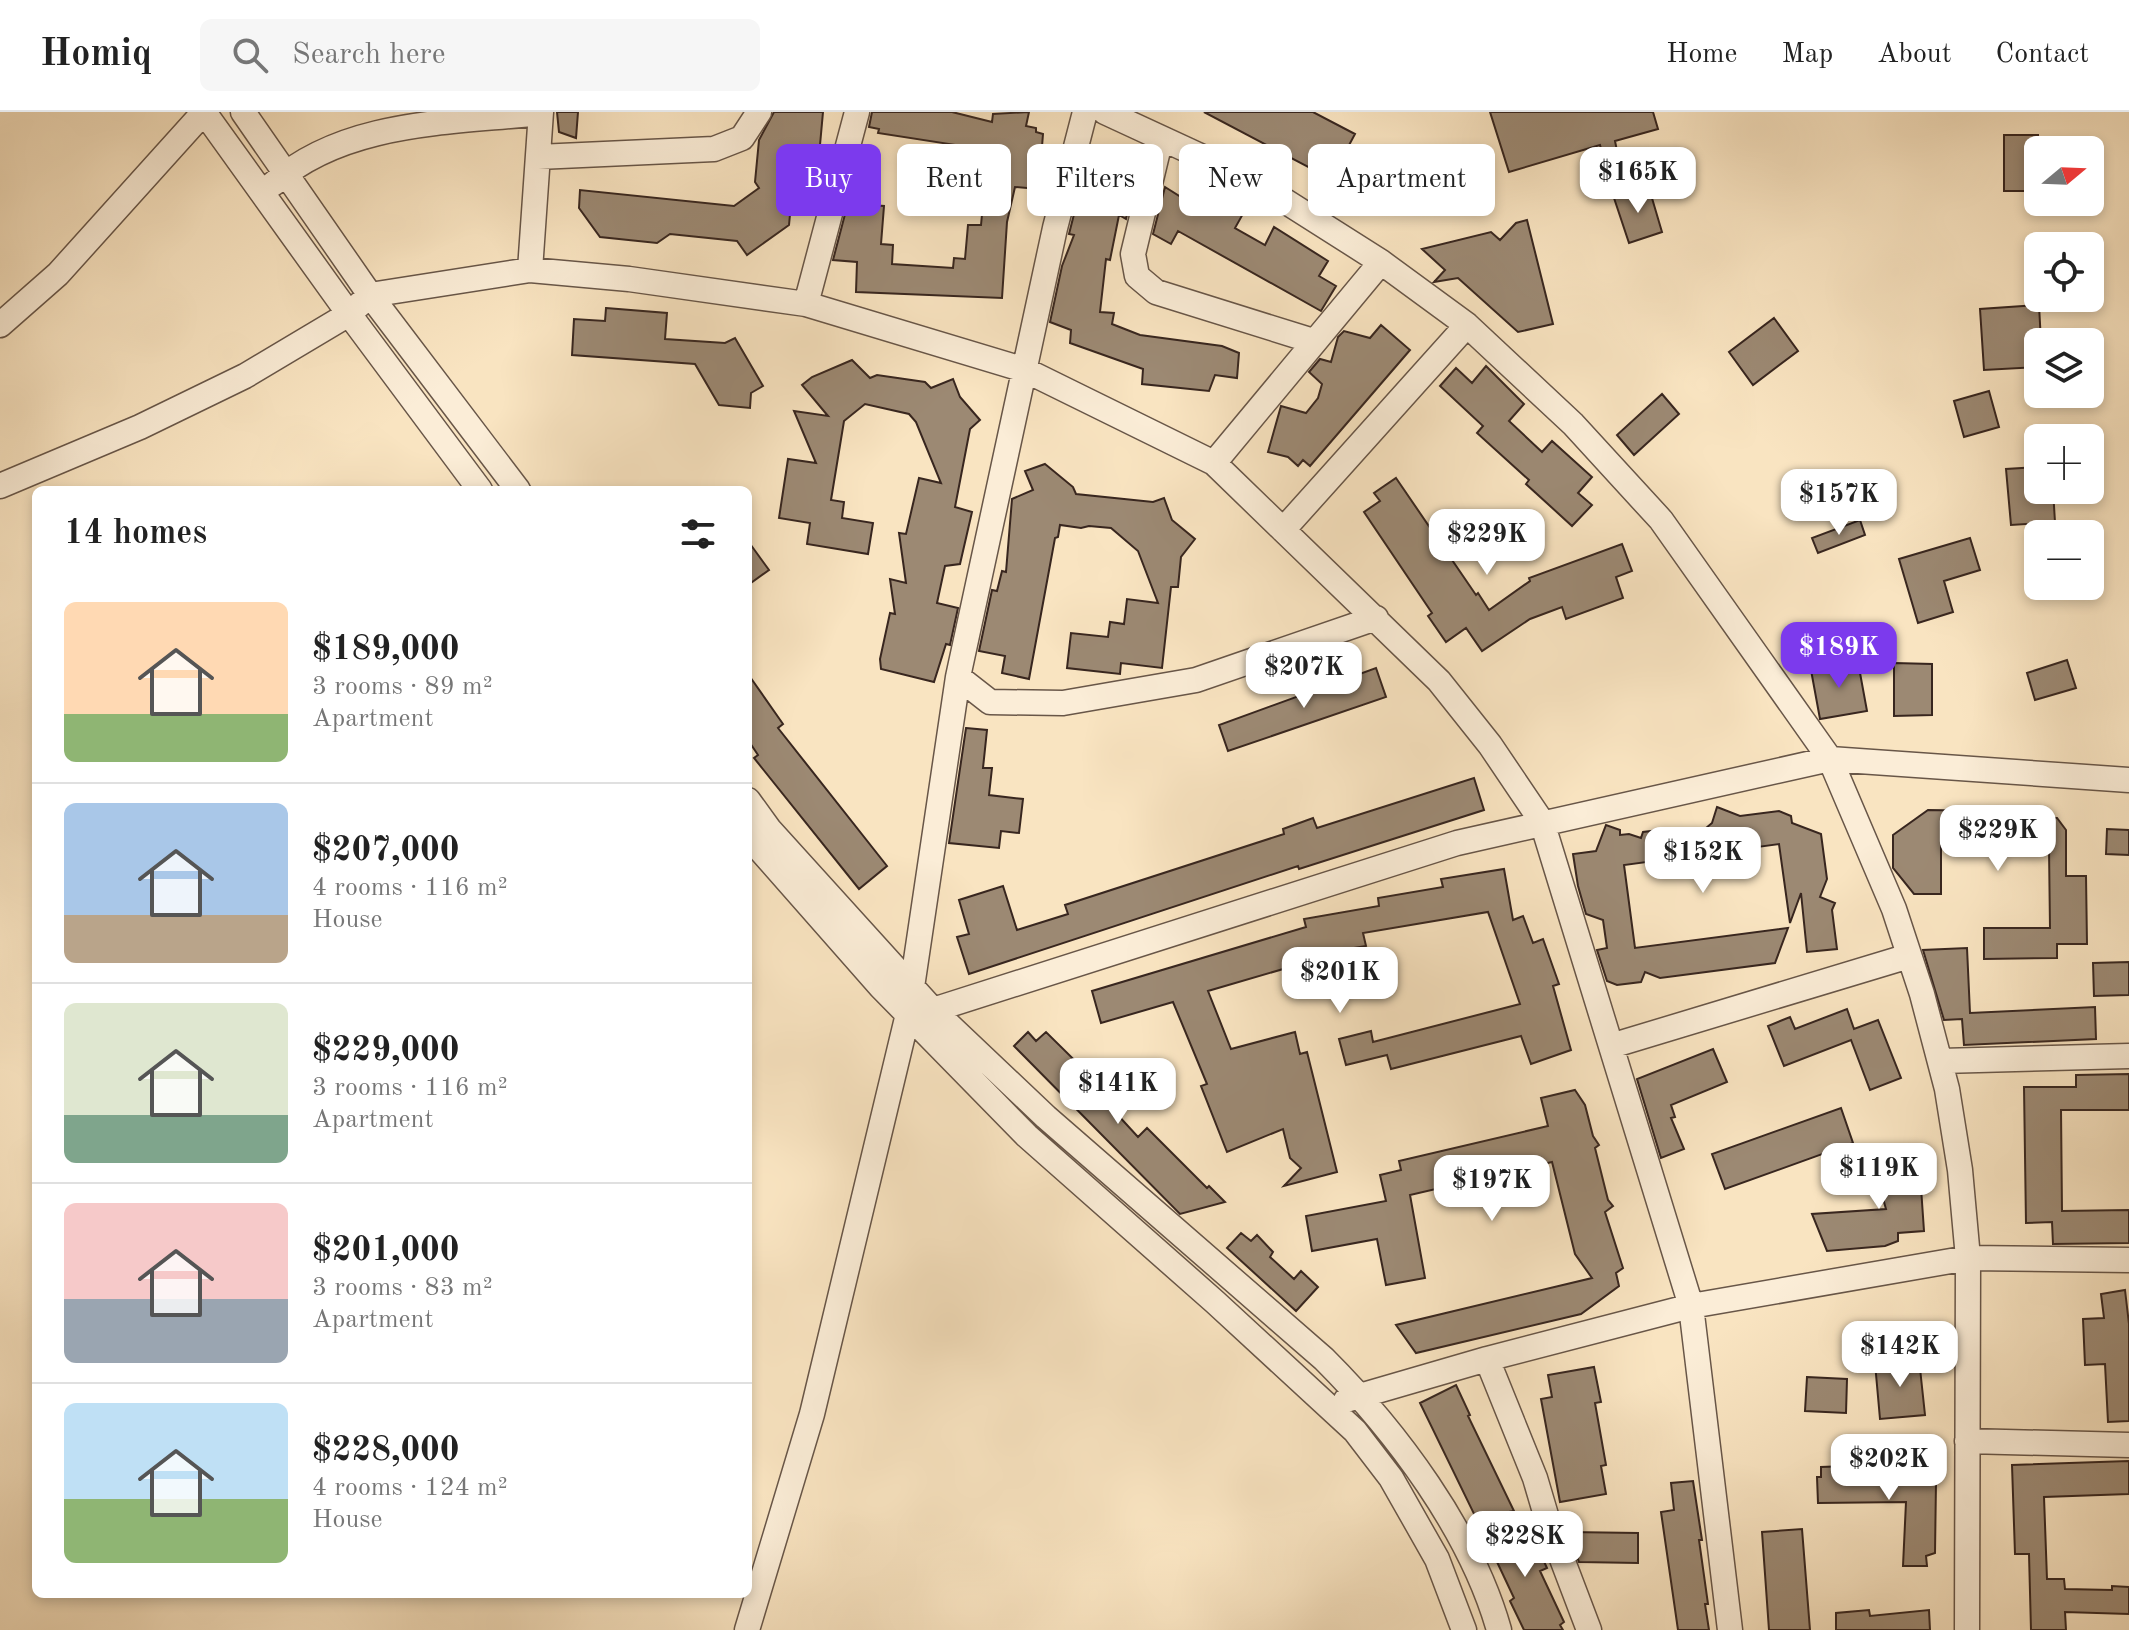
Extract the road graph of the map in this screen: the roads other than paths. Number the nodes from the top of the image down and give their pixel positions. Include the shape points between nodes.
1 (204, 112) edge
2 (243, 112) edge
3 (541, 112) edge
4 (759, 112) edge
5 (857, 112) edge
6 (1085, 112) edge
7 (1105, 112) edge
8 (1161, 138) junction
9 (538, 157) junction
10 (284, 175) junction
11 (263, 194) junction
12 (1381, 262) junction
13 (530, 270) junction
14 (370, 295) junction
15 (806, 304) junction
16 (349, 314) junction
17 (0, 325) edge
18 (1467, 325) junction
19 (1313, 341) junction
20 (1025, 370) junction
21 (1214, 463) junction
22 (0, 486) edge
23 (477, 486) edge
24 (515, 486) edge
25 (1283, 530) junction
26 (1376, 618) junction
27 (958, 677) junction
28 (1830, 759) junction
29 (2129, 780) edge
30 (752, 806) edge
31 (1542, 822) junction
32 (752, 840) edge
33 (1909, 956) junction
34 (911, 988) junction
35 (933, 1010) junction
36 (908, 1014) junction
37 (1611, 1046) junction
38 (2129, 1056) edge
39 (1941, 1061) junction
40 (1968, 1258) junction
41 (2129, 1260) edge
42 (1691, 1306) junction
43 (1487, 1359) junction
44 (1360, 1394) junction
45 (1329, 1407) junction
46 (1967, 1441) junction
47 (2129, 1445) edge
48 (747, 1630) edge
49 (1464, 1630) edge
50 (1499, 1630) edge
51 (1589, 1630) edge
52 (1730, 1630) edge
53 (1967, 1630) edge

1 - 11 street
1 - 17 street via 58,274
2 - 10 street
3 - 9 street
3 - 10 street via 368,135 338,144
4 - 9 street via 742,138 714,149
5 - 15 street
6 - 20 street
7 - 8 street
8 - 12 street via 1252,180
8 - 19 street via 1133,254 1137,276 1156,292
9 - 13 street
10 - 11 street
10 - 14 street
11 - 16 street
12 - 18 street
12 - 19 street
13 - 14 street
13 - 15 street
14 - 16 street
14 - 24 street
15 - 20 street
16 - 22 street via 245,376
16 - 23 street
18 - 25 street
18 - 28 street via 1573,424 1661,520
19 - 21 street
20 - 21 street
20 - 27 street
21 - 25 street
25 - 26 street
26 - 27 street via 1196,680 1063,703 990,702
26 - 31 street via 1439,681
27 - 34 street
28 - 29 street
28 - 31 street
28 - 33 street
30 - 34 street
31 - 35 street via 1457,843
31 - 37 street
32 - 36 street
33 - 37 street
33 - 39 street
34 - 35 street
34 - 36 street
35 - 44 street
36 - 45 street via 1027,1136
36 - 48 street via 812,1414
37 - 42 street
38 - 39 street
39 - 40 street via 1960,1170
40 - 41 street
40 - 42 street
40 - 46 street
42 - 43 street
42 - 52 street
43 - 44 street
43 - 51 street
44 - 45 street
44 - 50 street via 1406,1453 1458,1536
45 - 49 street via 1391,1478 1437,1559
46 - 47 street
46 - 53 street

